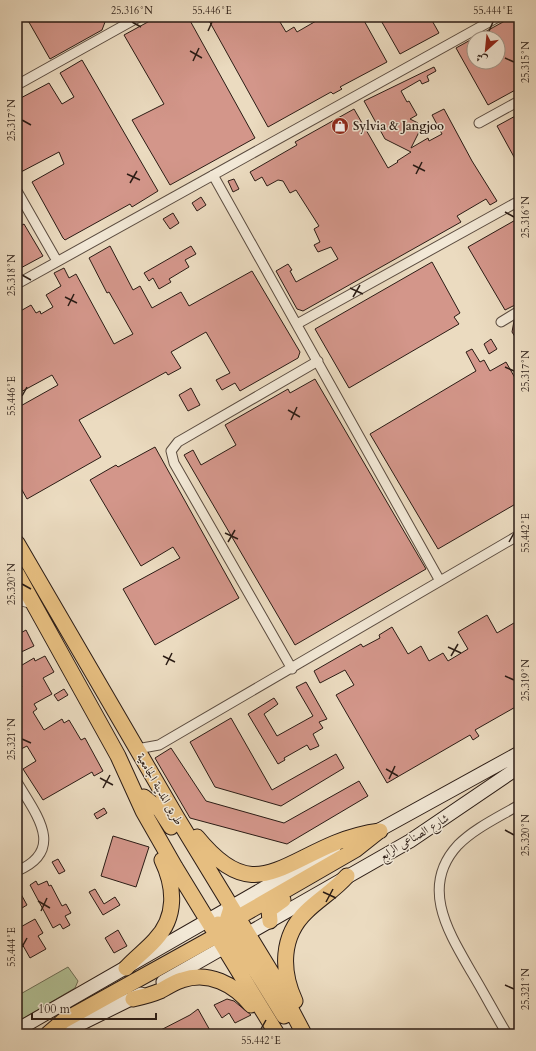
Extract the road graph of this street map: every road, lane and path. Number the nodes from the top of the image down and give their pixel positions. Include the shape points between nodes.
1 (118, 17) edge
2 (139, 17) edge
3 (498, 17) edge
4 (124, 26) junction
5 (17, 85) edge
6 (519, 102) edge
7 (479, 123) dead end
8 (214, 175) junction
9 (17, 191) edge
10 (519, 201) edge
11 (57, 261) junction
12 (17, 284) edge
13 (519, 311) edge
14 (502, 322) dead end
15 (297, 324) junction
16 (318, 361) junction
17 (519, 535) edge
18 (17, 543) edge
19 (17, 574) edge
20 (440, 581) junction
21 (17, 600) edge
22 (34, 604) junction
23 (292, 669) junction
24 (519, 744) edge
25 (159, 745) junction
26 (137, 749) junction
27 (519, 753) edge
28 (146, 765) junction
29 (519, 767) edge
30 (478, 775) junction
31 (519, 777) edge
32 (17, 782) edge
33 (479, 794) junction
34 (144, 804) junction
35 (519, 805) edge
36 (176, 816) junction
37 (38, 817) junction
38 (380, 831) junction
39 (365, 843) junction
40 (347, 876) junction
41 (215, 882) junction
42 (270, 921) junction
43 (226, 929) junction
44 (126, 968) junction
45 (133, 999) junction
46 (274, 1028) edge
47 (17, 1030) edge
48 (48, 1034) edge
49 (60, 1034) edge
50 (295, 1034) edge
51 (304, 1034) edge
52 (311, 1034) edge
53 (507, 1034) edge

1 - 4 street
2 - 4 street
3 - 8 street
4 - 5 street
6 - 7 street
8 - 11 street
8 - 15 street
9 - 11 street
10 - 15 street
11 - 12 street
13 - 14 street
15 - 16 street
16 - 20 street
16 - 23 street via 178,442 171,452 171,458
17 - 20 street
18 - 26 main road, طريق المدينة الجامعية
19 - 22 main road, طريق المدينة الجامعية
20 - 23 street
21 - 22 street
22 - 34 main road, طريق المدينة الجامعية
23 - 25 street
24 - 30 main road
25 - 26 street
25 - 28 street
26 - 28 main road, طريق المدينة الجامعية
27 - 30 main road, شارع الصناعي الرابع
28 - 36 main road, طريق المدينة الجامعية
29 - 33 main road, شارع الصناعي الرابع
30 - 38 main road, شارع الصناعي الرابع
31 - 33 main road
32 - 37 street
33 - 40 main road, شارع الصناعي الرابع via 410,840
34 - 41 main road via 160,810 206,884 211,885
34 - 43 main road, طريق المدينة الجامعية
34 - 44 main road via 150,834 170,879 171,910 156,940
35 - 53 street via 468,836 459,845 445,865 440,890 440,903 446,928
36 - 38 main road via 188,826 213,856 224,864 249,873 262,874 275,872 334,843 364,833
36 - 41 main road, طريق المدينة الجامعية
37 - 37 street via 39,830 35,850 17,871 36,859 45,842 44,828
38 - 39 main road
38 - 43 main road, شارع الصناعي الرابع via 306,865
39 - 42 main road via 349,861 273,906 269,910
39 - 43 main road
40 - 42 main road, شارع الصناعي الرابع
40 - 52 main road via 295,925 285,954 288,984
41 - 43 main road, طريق المدينة الجامعية
42 - 43 main road, شارع الصناعي الرابع
43 - 44 main road
43 - 45 main road
43 - 46 main road, طريق المدينة الجامعية
43 - 48 main road via 63,1021
43 - 50 main road
43 - 51 main road, طريق المدينة الجامعية via 274,977
44 - 47 main road
45 - 46 main road via 182,980 205,977 228,984 238,991
45 - 49 main road

